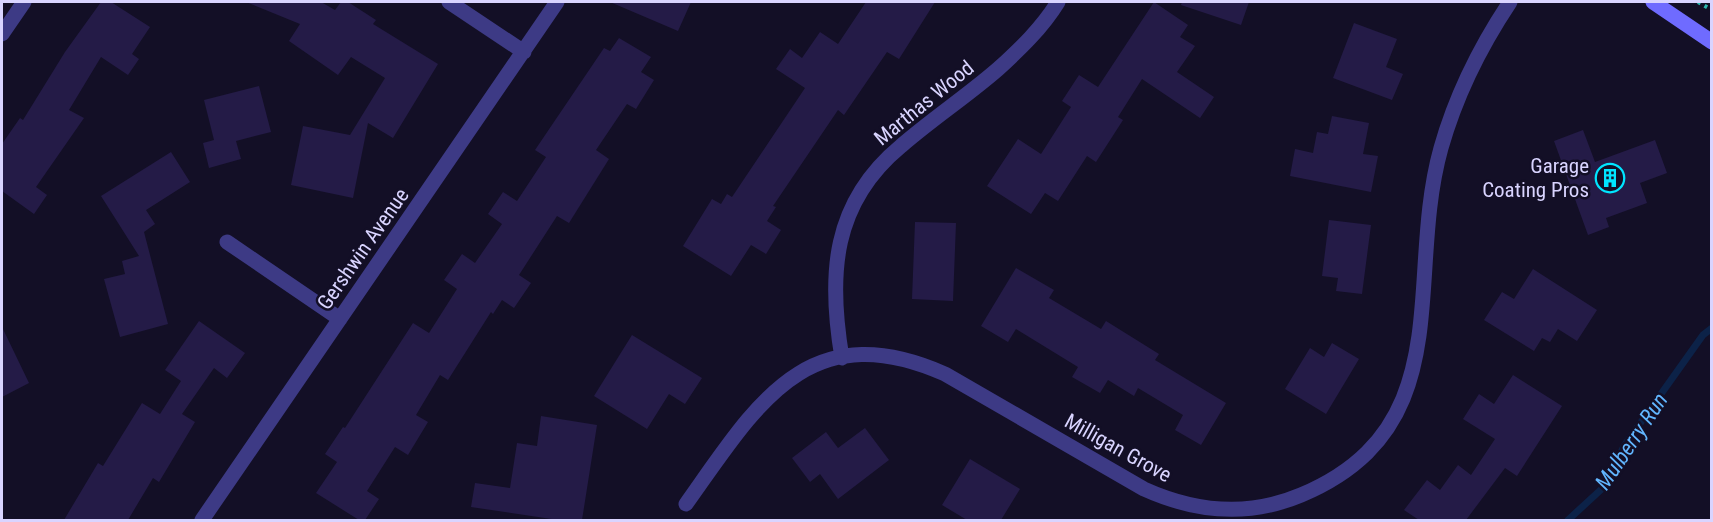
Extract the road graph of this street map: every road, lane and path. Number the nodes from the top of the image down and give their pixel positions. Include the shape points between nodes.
1 (24, 2) edge
2 (449, 2) edge
3 (557, 2) edge
4 (1058, 2) edge
5 (1510, 2) edge
6 (1653, 2) edge
7 (1698, 2) edge
8 (1712, 10) edge
9 (2, 34) edge
10 (1712, 42) edge
11 (524, 52) junction
12 (227, 242) dead end
13 (340, 319) junction
14 (842, 357) junction
15 (686, 504) dead end
16 (202, 520) edge

1 - 9 street
2 - 11 street
3 - 11 street, Gershwin Avenue
4 - 14 street, Marthas Wood via 1028,42 899,147 860,191 844,222 836,254 835,314
5 - 14 street, Milligan Grove via 1463,83 1441,150 1430,207 1420,335 1407,392 1390,423 1369,449 1348,471 1323,486 1266,507 1198,508 1170,501 945,374 922,364 870,354
6 - 10 main road
7 - 8 path
11 - 13 street, Gershwin Avenue
12 - 13 street
13 - 16 street, Gershwin Avenue
14 - 15 street, Milligan Grove via 787,380 765,398

